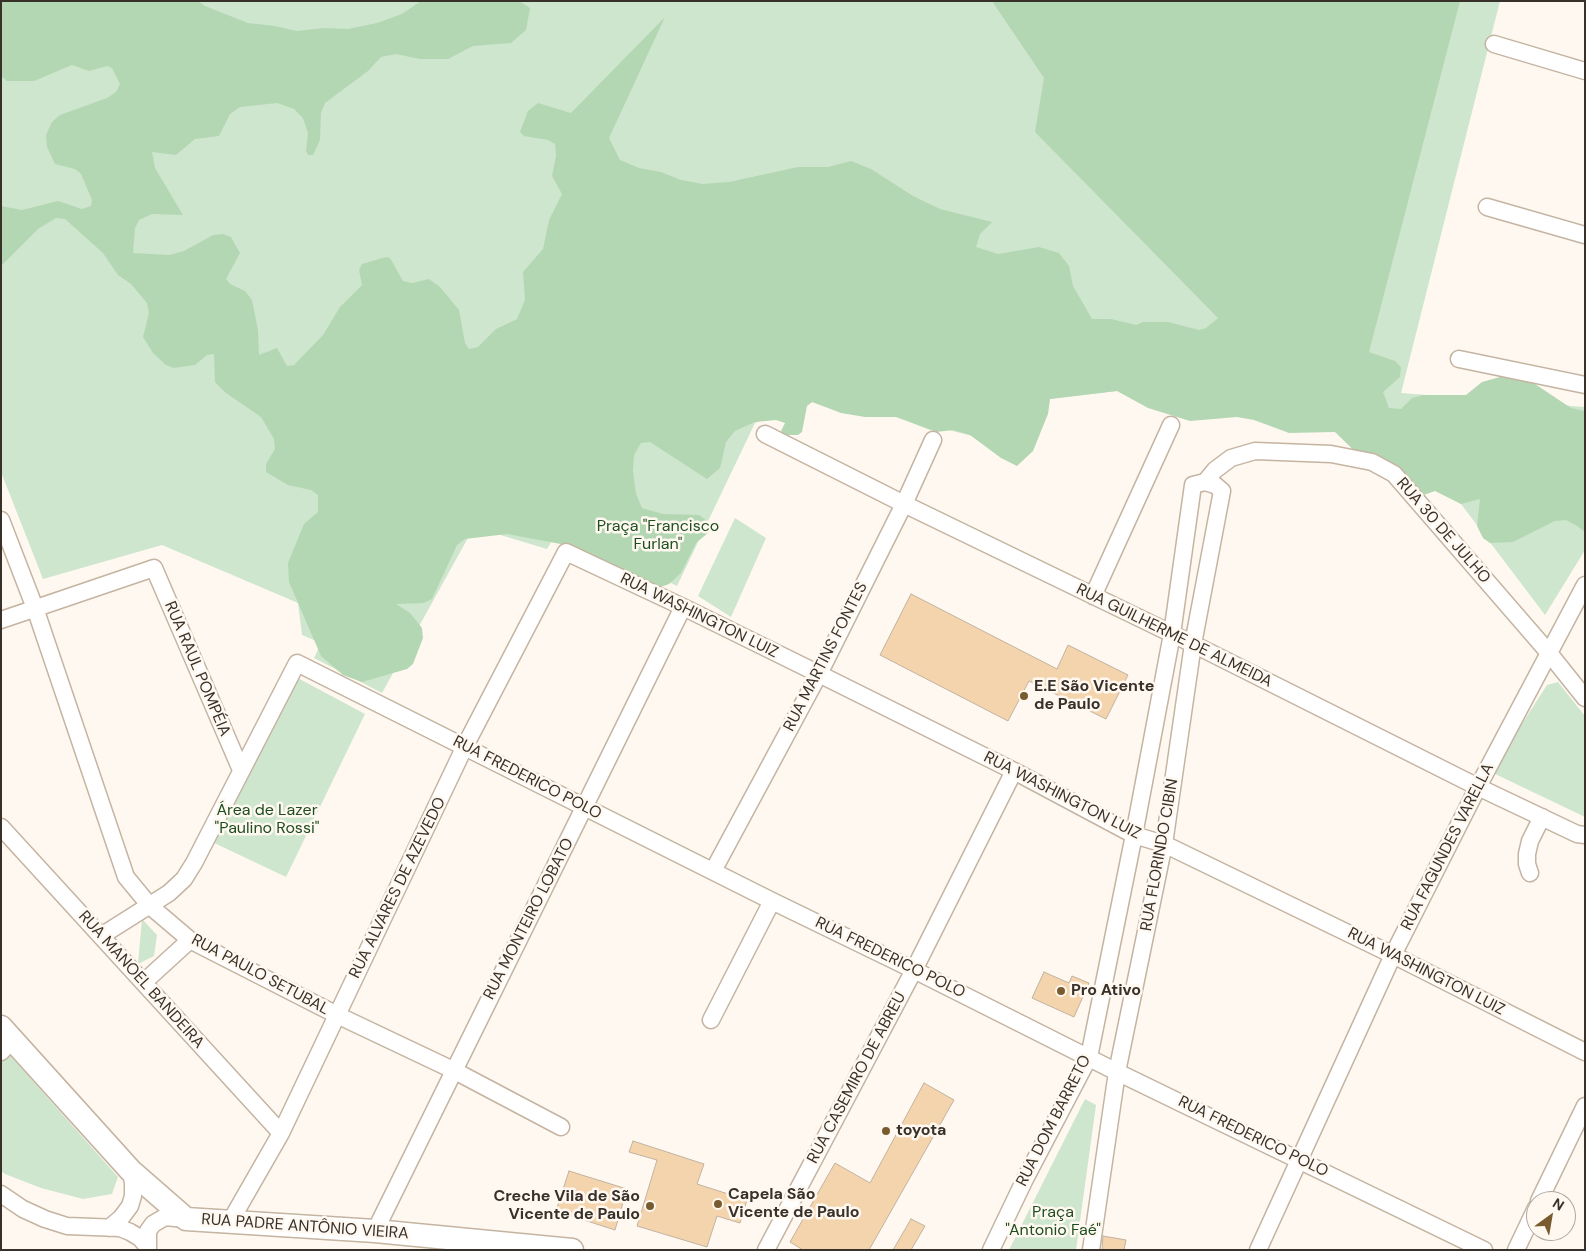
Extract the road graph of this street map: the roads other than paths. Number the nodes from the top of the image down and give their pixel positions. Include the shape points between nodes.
1 (1494, 44) dead end
2 (1585, 71) edge
3 (1487, 207) dead end
4 (1585, 235) edge
5 (1459, 359) dead end
6 (1585, 385) edge
7 (1171, 425) dead end
8 (765, 434) dead end
9 (933, 440) dead end
10 (1199, 484) junction
11 (904, 504) junction
12 (1, 520) edge
13 (566, 552) joint
14 (1585, 585) edge
15 (1093, 596) junction
16 (683, 607) junction
17 (35, 608) junction
18 (1, 620) edge
19 (1172, 634) junction
20 (1193, 644) junction
21 (1549, 653) junction
22 (819, 674) junction
23 (1585, 698) edge
24 (465, 746) junction
25 (241, 770) junction
26 (1014, 771) junction
27 (1478, 786) junction
28 (586, 807) junction
29 (1542, 817) junction
30 (3, 834) edge
31 (1134, 835) junction
32 (1585, 835) edge
33 (1164, 844) junction
34 (713, 871) junction
35 (1530, 872) dead end
36 (772, 901) junction
37 (150, 906) junction
38 (101, 936) junction
39 (190, 940) junction
40 (1393, 955) junction
41 (914, 970) junction
42 (144, 982) junction
43 (337, 1015) junction
44 (710, 1020) dead end
45 (5, 1039) edge
46 (1585, 1052) edge
47 (1089, 1058) junction
48 (453, 1070) junction
49 (1118, 1072) junction
50 (1585, 1106) edge
51 (561, 1127) dead end
52 (281, 1133) junction
53 (1299, 1160) junction
54 (131, 1171) junction
55 (1544, 1191) edge
56 (1, 1194) edge
57 (186, 1219) junction
58 (230, 1222) junction
59 (108, 1228) junction
60 (1526, 1229) edge
61 (375, 1231) junction
62 (147, 1248) edge
63 (572, 1250) edge
64 (766, 1250) edge
65 (990, 1250) edge
66 (1091, 1250) edge
67 (1258, 1250) edge
68 (1484, 1250) edge
69 (1516, 1250) edge

1 - 2 street
3 - 4 street
5 - 6 street
7 - 15 street
8 - 11 street, RUA GUILHERME DE ALMEIDA
9 - 11 street, RUA MARTINS FONTES
10 - 19 street, RUA DOM BARRETO
10 - 20 street, RUA FLORINDO CIBIN via 1215,485 1222,492
10 - 21 street, RUA 30 DE JULHO via 1231,458 1255,451 1331,454 1372,462 1394,474
11 - 15 street, RUA GUILHERME DE ALMEIDA
11 - 22 street, RUA MARTINS FONTES
12 - 17 street, RUA PAULO SETUBAL
13 - 16 street, RUA WASHINGTON LUIZ
13 - 24 street, RUA ALVARES DE AZEVEDO
14 - 21 street, RUA FAGUNDES VARELLA
15 - 19 street, RUA GUILHERME DE ALMEIDA
16 - 22 street, RUA WASHINGTON LUIZ
16 - 28 street, RUA MONTEIRO LOBATO
17 - 18 street
17 - 25 street, RUA RAUL POMPÉIA via 154,568
17 - 37 street, RUA PAULO SETUBAL via 126,877
19 - 20 street, RUA GUILHERME DE ALMEIDA
19 - 31 street, RUA DOM BARRETO
20 - 27 street, RUA GUILHERME DE ALMEIDA
20 - 33 street, RUA FLORINDO CIBIN
21 - 23 street, RUA 30 DE JULHO
21 - 27 street, RUA FAGUNDES VARELLA
22 - 26 street, RUA WASHINGTON LUIZ
22 - 34 street, RUA MARTINS FONTES
24 - 25 street, RUA FREDERICO POLO via 297,662
24 - 28 street, RUA FREDERICO POLO
24 - 43 street, RUA ALVARES DE AZEVEDO
25 - 37 street via 184,879
26 - 31 street, RUA WASHINGTON LUIZ
26 - 41 street, RUA CASEMIRO DE ABREU
27 - 29 street, RUA GUILHERME DE ALMEIDA
27 - 40 street, RUA FAGUNDES VARELLA
28 - 34 street, RUA FREDERICO POLO
28 - 48 street, RUA MONTEIRO LOBATO
29 - 32 street, RUA GUILHERME DE ALMEIDA
29 - 35 street via 1527,854
30 - 38 street, RUA MANOEL BANDEIRA
31 - 33 street, RUA WASHINGTON LUIZ
31 - 47 street, RUA DOM BARRETO
33 - 40 street, RUA WASHINGTON LUIZ
33 - 49 street, RUA FLORINDO CIBIN
34 - 36 street, RUA FREDERICO POLO
36 - 41 street, RUA FREDERICO POLO
36 - 44 street
37 - 38 street
37 - 39 street, RUA PAULO SETUBAL
38 - 42 street, RUA MANOEL BANDEIRA
39 - 42 street
39 - 43 street, RUA PAULO SETUBAL
40 - 46 street, RUA WASHINGTON LUIZ
40 - 53 street, RUA FAGUNDES VARELLA
41 - 47 street, RUA FREDERICO POLO
41 - 64 street, RUA CASEMIRO DE ABREU
42 - 52 street, RUA MANOEL BANDEIRA
43 - 48 street, RUA PAULO SETUBAL
43 - 52 street, RUA ALVARES DE AZEVEDO
45 - 54 street
47 - 49 street, RUA FREDERICO POLO
47 - 65 street, RUA DOM BARRETO
48 - 51 street, RUA PAULO SETUBAL
48 - 61 street, RUA MONTEIRO LOBATO
49 - 53 street, RUA FREDERICO POLO
49 - 66 street, RUA FLORINDO CIBIN
50 - 55 street
52 - 58 street, RUA ALVARES DE AZEVEDO
53 - 67 street, RUA FAGUNDES VARELLA
53 - 68 street, RUA FREDERICO POLO
54 - 57 street
54 - 59 street via 133,1196 130,1206
56 - 59 street via 23,1209 67,1226
57 - 58 street, RUA PADRE ANTÔNIO VIEIRA
57 - 62 street via 165,1217 153,1224 148,1231
58 - 61 street, RUA PADRE ANTÔNIO VIEIRA
59 - 62 street via 130,1232
60 - 69 street
61 - 63 street, RUA PADRE ANTÔNIO VIEIRA

